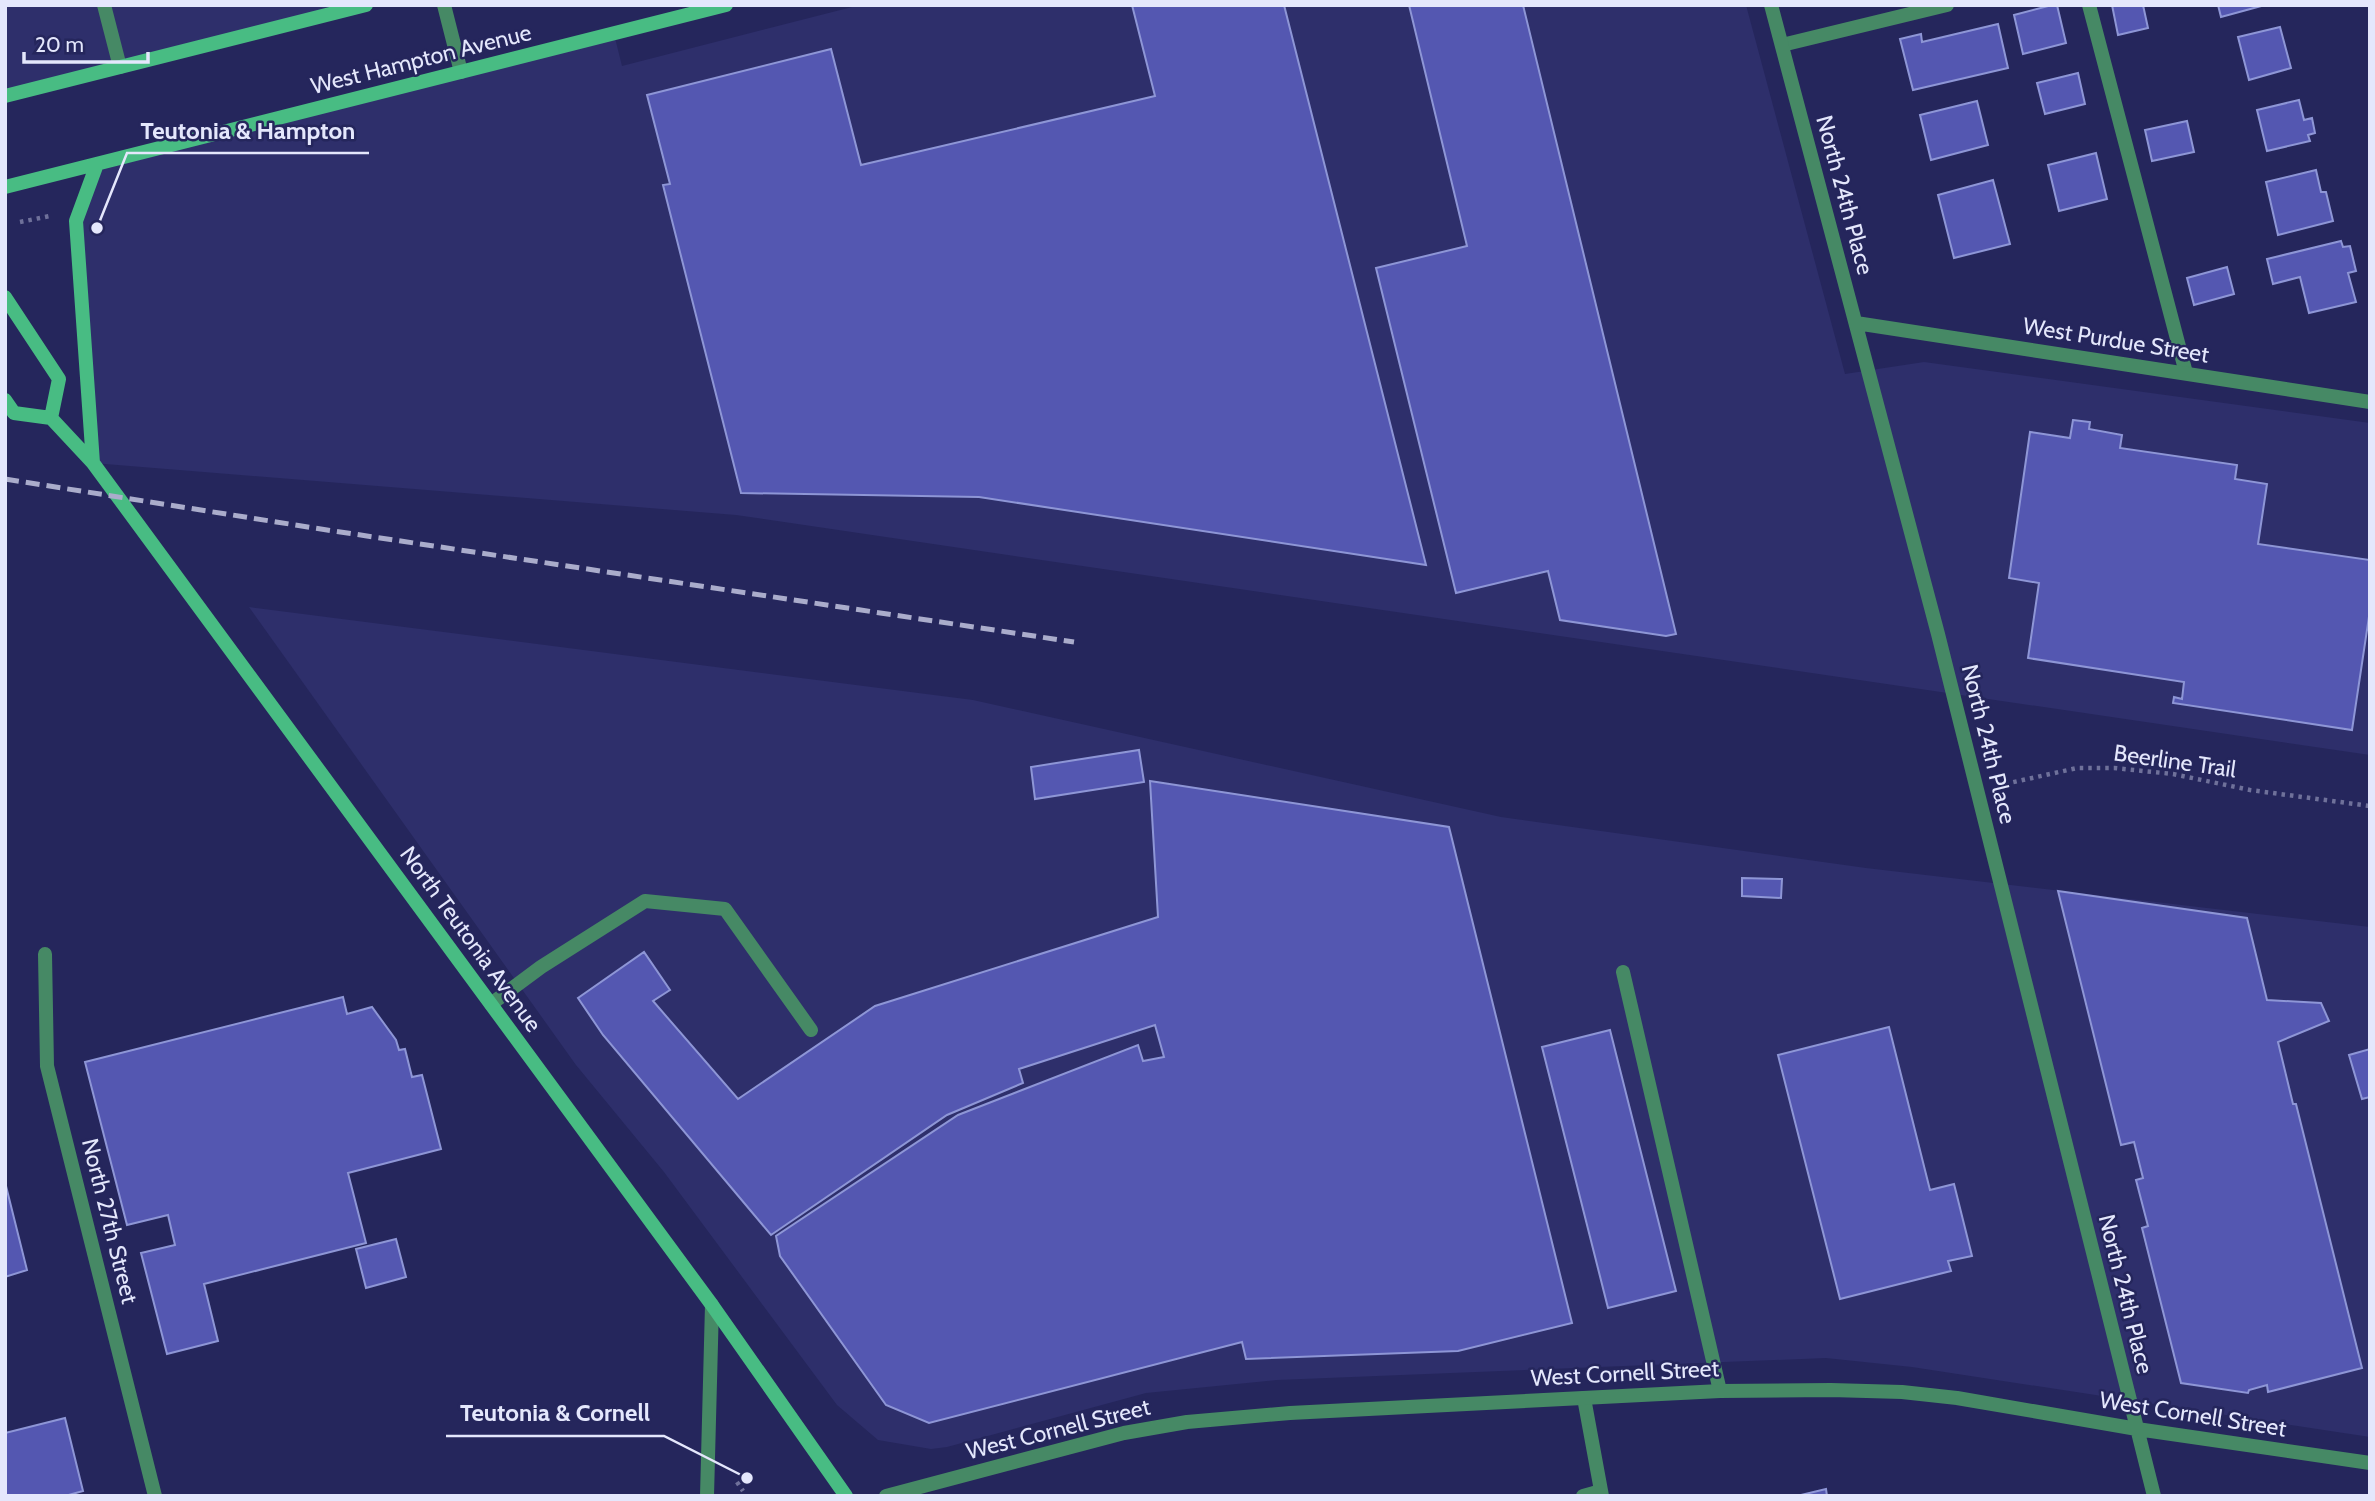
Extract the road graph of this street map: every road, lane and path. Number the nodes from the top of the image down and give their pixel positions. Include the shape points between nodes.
1 (104, 5) edge
2 (366, 5) edge
3 (444, 5) edge
4 (726, 5) edge
5 (1771, 5) edge
6 (1947, 5) edge
7 (2089, 5) edge
8 (1782, 45) junction
9 (120, 67) junction
10 (461, 72) junction
11 (5, 96) edge
12 (97, 164) junction
13 (5, 187) edge
14 (51, 216) dead end
15 (17, 221) dead end
16 (5, 297) edge
17 (1856, 323) junction
18 (2186, 373) junction
19 (5, 400) edge
20 (2370, 402) edge
21 (51, 418) junction
22 (93, 463) junction
23 (1977, 790) junction
24 (2370, 806) edge
25 (45, 954) dead end
26 (1623, 972) dead end
27 (491, 1004) junction
28 (811, 1031) dead end
29 (712, 1305) junction
30 (1720, 1391) junction
31 (1584, 1398) junction
32 (2137, 1429) junction
33 (2370, 1463) edge
34 (1601, 1494) edge
35 (155, 1496) edge
36 (707, 1496) edge
37 (846, 1496) edge
38 (887, 1496) edge
39 (1583, 1496) edge
40 (2154, 1496) edge

1 - 9 street
2 - 9 main road
3 - 10 street
4 - 10 main road, West Hampton Avenue
5 - 8 street, North 24th Place
6 - 8 street
7 - 18 street
8 - 17 street, North 24th Place
9 - 11 main road
10 - 12 main road, West Hampton Avenue
12 - 13 main road, West Hampton Avenue
12 - 22 main road via 76,221
14 - 15 path
16 - 21 main road via 59,379
17 - 18 street, West Purdue Street
17 - 23 street, North 24th Place
18 - 20 street, West Purdue Street
19 - 21 main road via 14,413
21 - 22 main road, North Teutonia Avenue
22 - 27 main road, North Teutonia Avenue
23 - 24 path, Beerline Trail via 2077,768 2114,768
23 - 32 street, North 24th Place
25 - 35 street, North 27th Street via 47,1066
26 - 30 street
27 - 28 street via 645,901 725,909
27 - 29 main road, North Teutonia Avenue
29 - 36 street
29 - 37 main road, North Teutonia Avenue
30 - 31 street, West Cornell Street
30 - 32 street, West Cornell Street via 1902,1392
31 - 34 street
31 - 38 street, West Cornell Street via 1186,1422 1124,1433
32 - 33 street, West Cornell Street
32 - 40 street, North 24th Place
34 - 39 street

